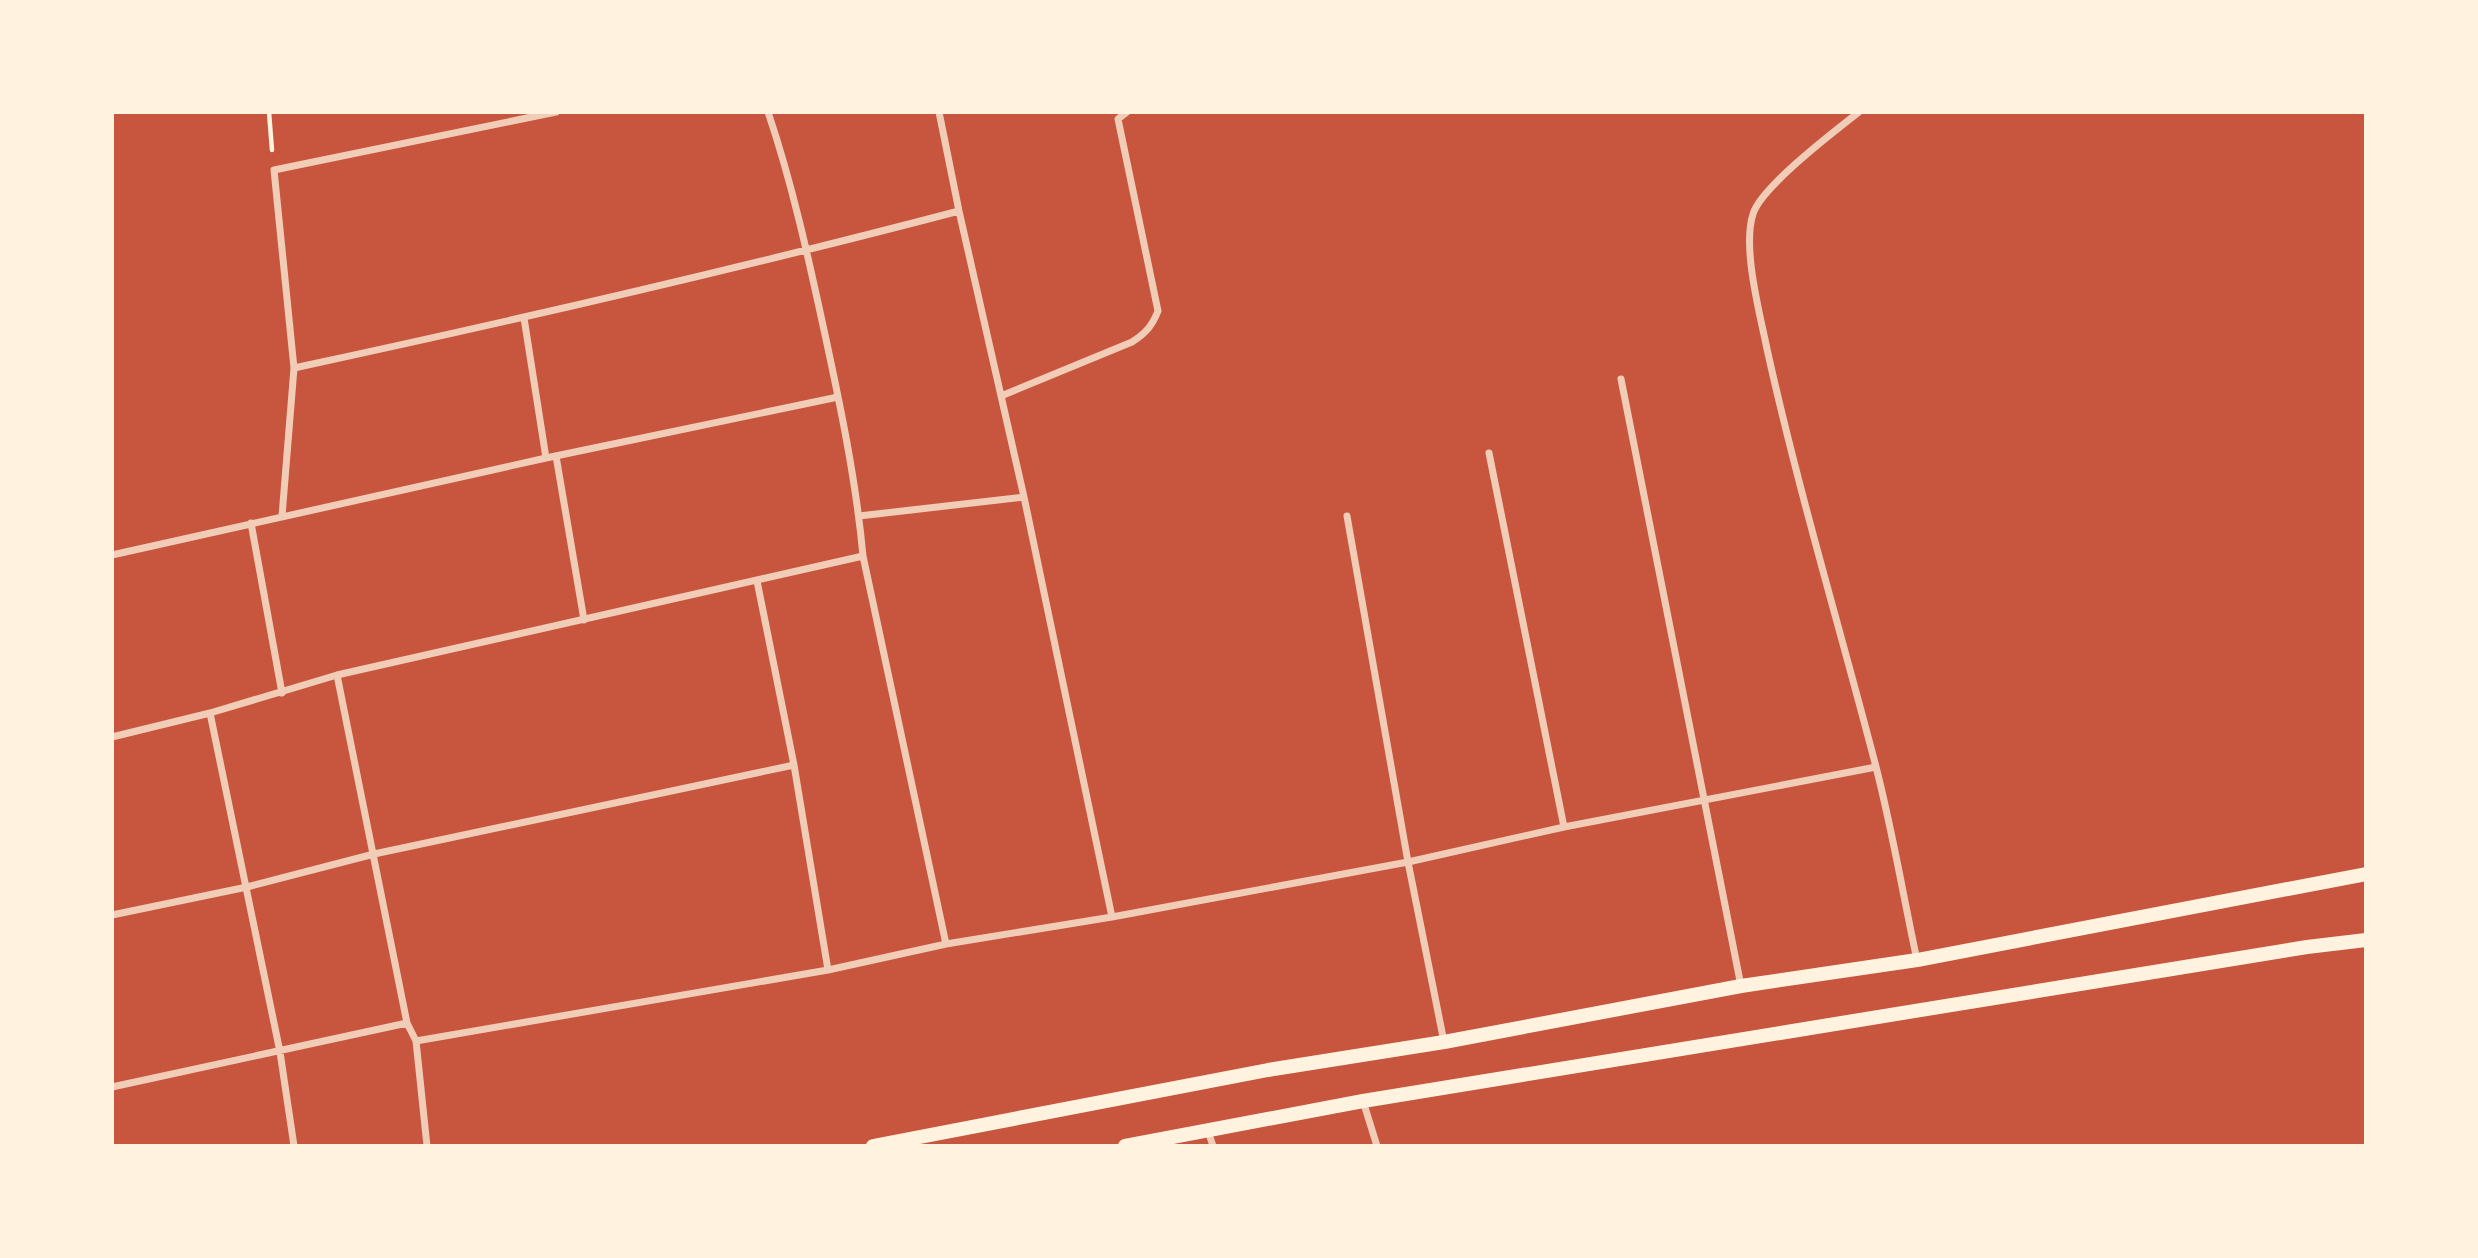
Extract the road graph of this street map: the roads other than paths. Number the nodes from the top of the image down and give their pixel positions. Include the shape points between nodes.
1 (556, 112) edge
2 (768, 112) edge
3 (939, 112) edge
4 (1127, 112) edge
5 (1859, 112) edge
6 (1117, 116) edge
7 (958, 211) junction
8 (807, 251) junction
9 (524, 318) junction
10 (294, 368) junction
11 (1620, 379) dead end
12 (1001, 396) junction
13 (838, 397) junction
14 (1489, 453) dead end
15 (556, 456) junction
16 (546, 457) junction
17 (1024, 497) junction
18 (282, 516) junction
19 (859, 516) junction
20 (1347, 516) dead end
21 (251, 523) junction
22 (112, 555) edge
23 (863, 556) junction
24 (757, 581) junction
25 (584, 620) junction
26 (337, 675) junction
27 (282, 693) junction
28 (210, 713) junction
29 (112, 737) edge
30 (794, 765) junction
31 (1876, 767) junction
32 (1705, 800) junction
33 (1564, 828) junction
34 (374, 854) junction
35 (1408, 862) junction
36 (2366, 874) edge
37 (247, 887) junction
38 (112, 915) edge
39 (1112, 917) junction
40 (2366, 940) edge
41 (946, 944) junction
42 (1917, 960) junction
43 (828, 970) junction
44 (1741, 986) junction
45 (407, 1024) junction
46 (416, 1041) junction
47 (1444, 1042) junction
48 (280, 1052) junction
49 (112, 1087) edge
50 (1363, 1101) junction
51 (1208, 1130) junction
52 (294, 1146) edge
53 (427, 1146) edge
54 (873, 1146) edge
55 (1125, 1146) edge
56 (1213, 1146) edge
57 (1377, 1146) edge

1 - 10 street via 274,170
2 - 8 street
3 - 7 street
4 - 6 street
5 - 31 street via 1809,151 1763,197 1752,215 1750,237 1756,298 1773,374
6 - 12 street via 1158,311 1147,333 1132,342
7 - 8 street
7 - 12 street
8 - 9 street
8 - 13 street
9 - 10 street
9 - 16 street
10 - 18 street
11 - 32 street
12 - 17 street
13 - 15 street
13 - 19 street
14 - 33 street
15 - 16 street
15 - 25 street
16 - 18 street
17 - 19 street
17 - 39 street
18 - 21 street
19 - 23 street
20 - 35 street
21 - 22 street
21 - 27 street
23 - 24 street
23 - 41 street
24 - 25 street
24 - 30 street
25 - 26 street
26 - 27 street
26 - 34 street
27 - 28 street
28 - 29 street
28 - 37 street
30 - 34 street
30 - 43 street
31 - 32 street
31 - 42 street
32 - 33 street
32 - 44 street
33 - 35 street
34 - 37 street
34 - 45 street
35 - 39 street
35 - 47 street
36 - 42 main road
37 - 38 street
37 - 48 street
39 - 41 street
40 - 50 main road
41 - 43 street
42 - 44 main road
43 - 46 street
44 - 47 main road
45 - 46 street
45 - 48 street
46 - 53 street
47 - 54 main road via 1268,1070
48 - 49 street
48 - 52 street
50 - 51 main road
50 - 57 street
51 - 55 main road
51 - 56 street

